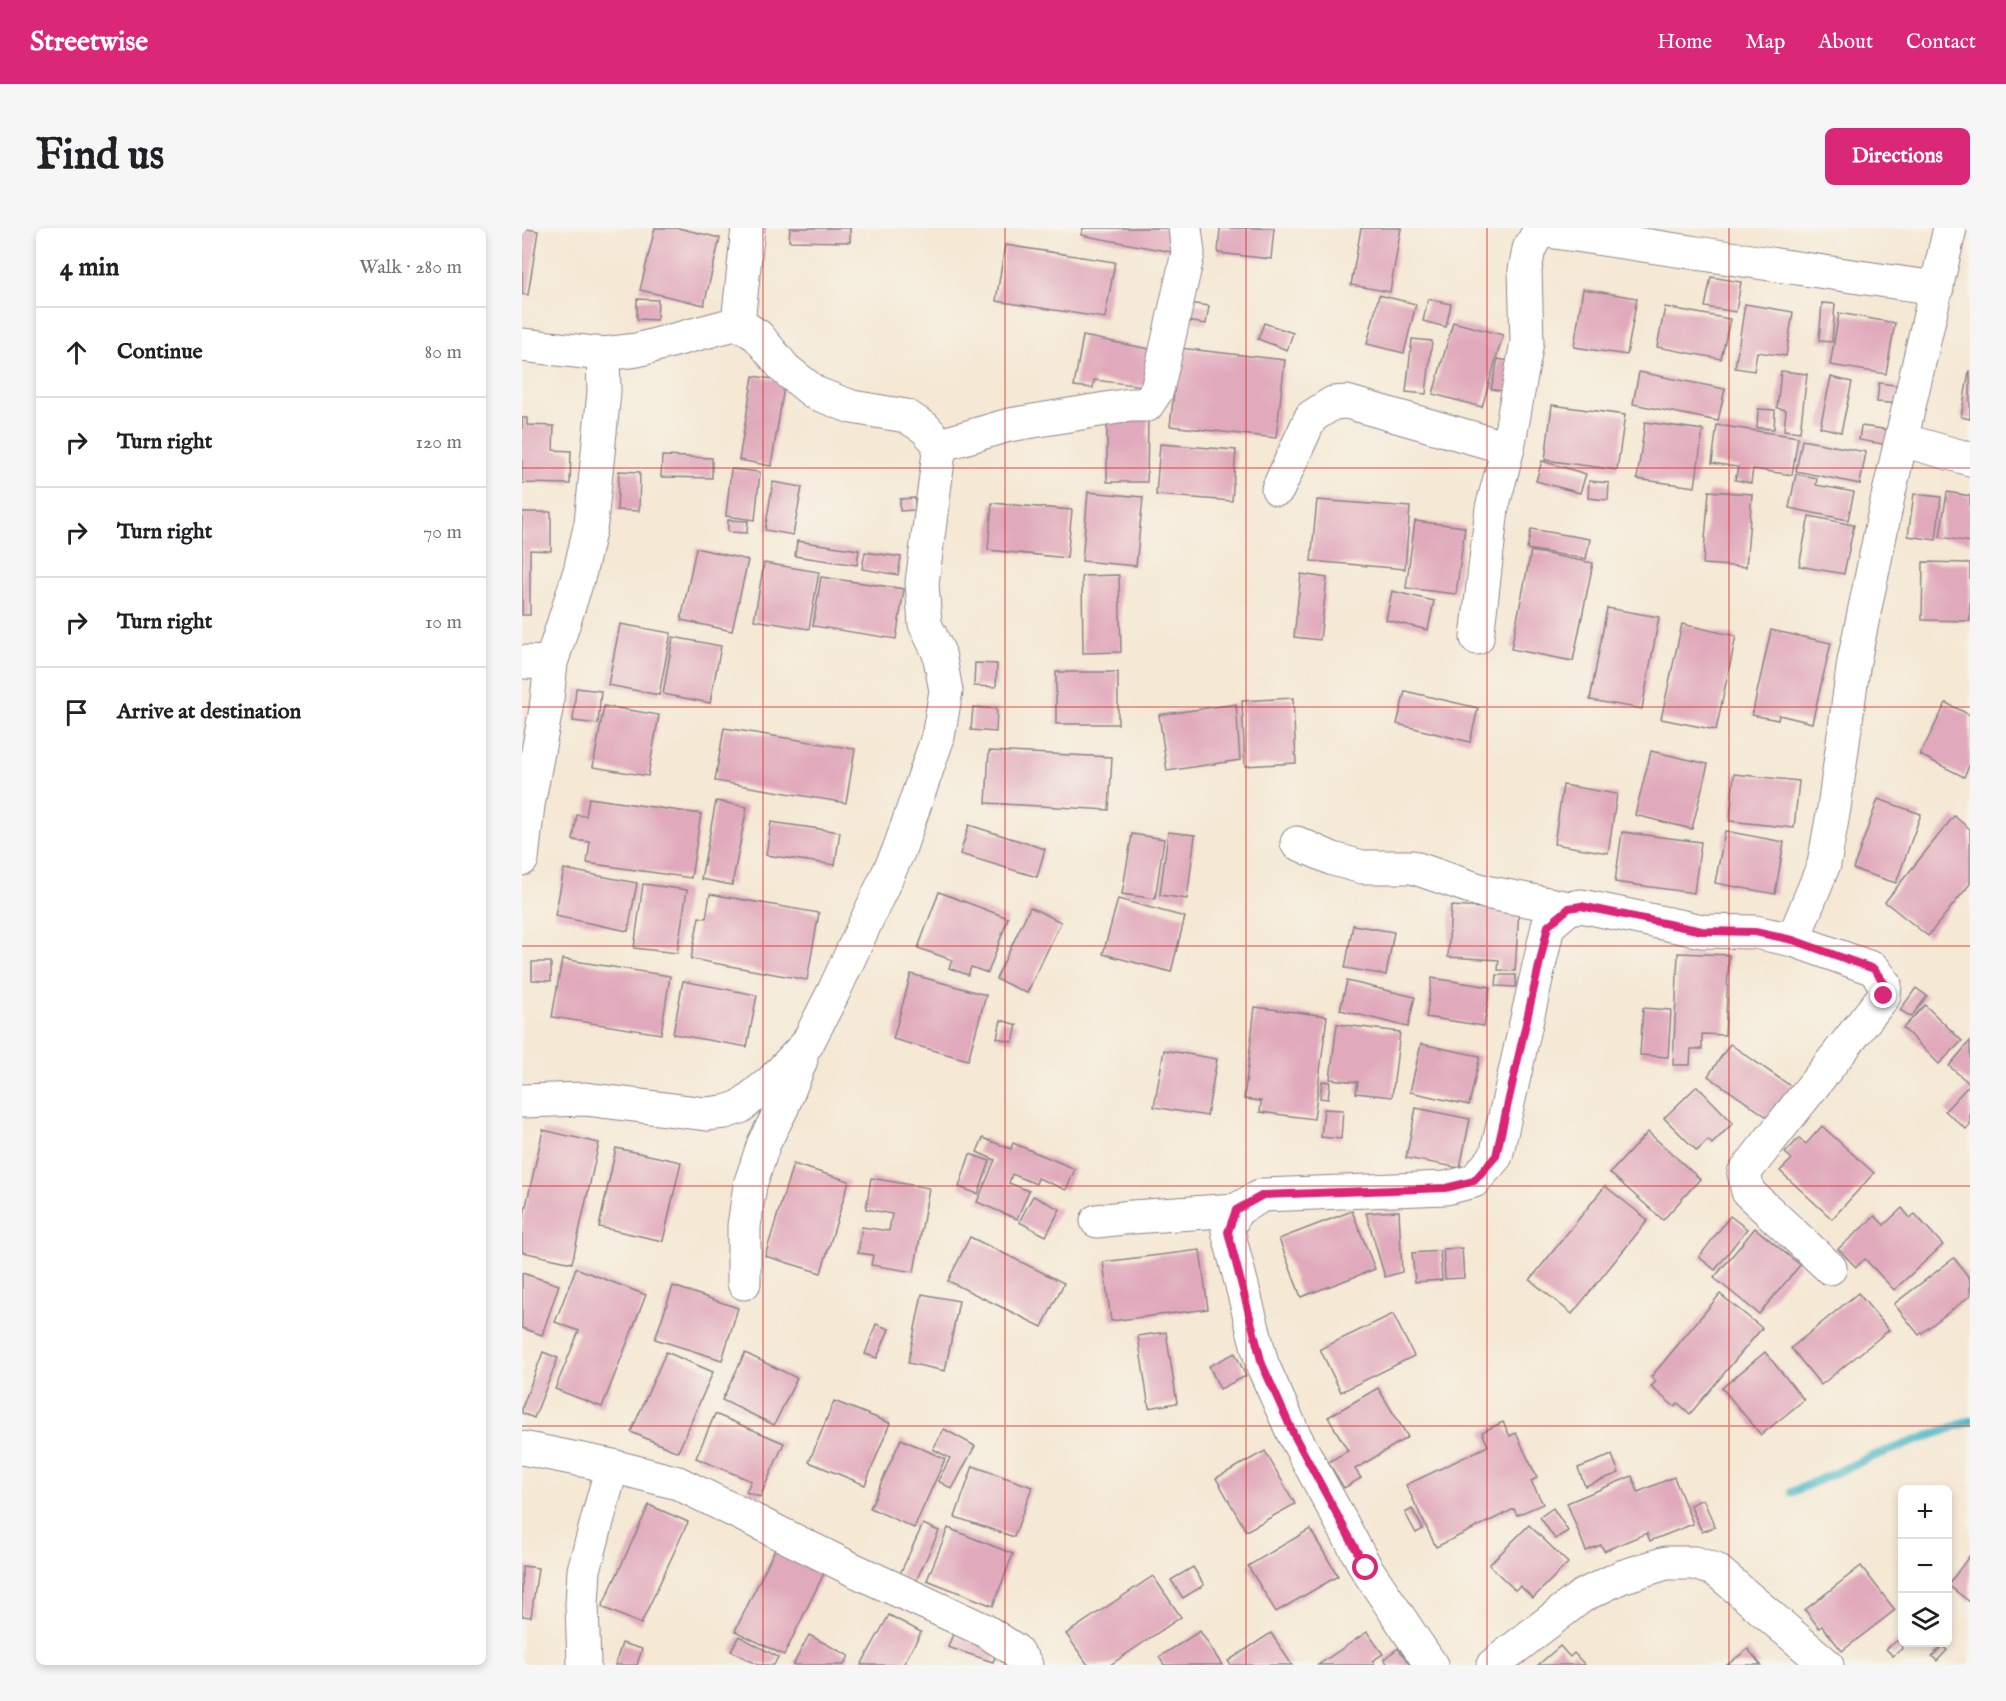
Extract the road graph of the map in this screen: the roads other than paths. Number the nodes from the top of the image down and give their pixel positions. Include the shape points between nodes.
1 (748, 228) edge
2 (1185, 228) edge
3 (1950, 228) edge
4 (1541, 229) edge
5 (1937, 288) junction
6 (738, 323) junction
7 (522, 345) edge
8 (603, 354) junction
9 (1902, 441) junction
10 (940, 445) junction
11 (1508, 448) junction
12 (1970, 459) edge
13 (1278, 489) dead end
14 (1478, 638) dead end
15 (537, 662) edge
16 (1297, 843) dead end
17 (522, 859) edge
18 (1569, 908) junction
19 (1793, 940) junction
20 (807, 1044) junction
21 (522, 1101) edge
22 (1236, 1210) junction
23 (1097, 1221) dead end
24 (1830, 1268) dead end
25 (744, 1283) dead end
26 (522, 1448) edge
27 (612, 1466) junction
28 (584, 1665) edge
29 (1026, 1665) edge
30 (1431, 1665) edge
31 (1493, 1665) edge
32 (1827, 1665) edge

1 - 6 street
2 - 10 street via 1188,253 1157,390 1147,405 1009,425
3 - 5 street
4 - 5 street
4 - 11 street via 1529,249 1525,270 1527,342
5 - 9 street
6 - 8 street via 637,350
6 - 10 street via 758,336 784,369 815,393 852,407 906,416 926,428
7 - 8 street
8 - 15 street via 604,392 591,523 580,571
9 - 12 street
9 - 19 street via 1854,661 1824,864
10 - 20 street via 922,583 925,624 939,653 946,692 938,737 899,850
11 - 13 street via 1347,402 1333,403 1311,417
11 - 14 street via 1492,508
15 - 17 street via 546,709
16 - 18 street via 1362,867 1412,867 1485,892
18 - 19 street via 1581,906 1702,931 1755,932
18 - 22 street via 1548,926 1496,1156 1474,1181 1446,1188 1263,1195
19 - 24 street via 1874,969 1885,984 1884,996 1744,1173 1748,1192
20 - 21 street via 764,1088 740,1107 725,1112 706,1114 585,1099
20 - 25 street via 750,1185 744,1226
22 - 23 street
22 - 30 street via 1228,1232 1262,1364 1294,1435 1366,1568
26 - 27 street
27 - 28 street via 584,1570
27 - 29 street via 678,1484 984,1630 1015,1650
31 - 32 street via 1582,1596 1665,1563 1695,1563 1716,1570

